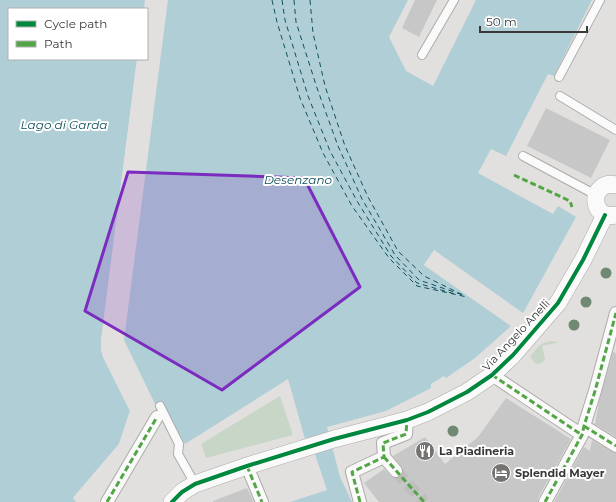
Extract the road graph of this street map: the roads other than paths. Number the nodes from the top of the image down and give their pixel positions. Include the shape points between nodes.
1 (454, 0) edge
2 (600, 0) edge
3 (422, 55) dead end
4 (559, 77) dead end
5 (560, 96) dead end
6 (616, 130) edge
7 (524, 156) dead end
8 (616, 185) edge
9 (596, 195) junction
10 (611, 215) edge
11 (616, 313) edge
12 (492, 375) junction
13 (159, 412) joint
14 (407, 420) junction
15 (583, 430) junction
16 (616, 446) edge
17 (384, 457) junction
18 (247, 466) junction
19 (396, 471) tunnel mouth
20 (195, 484) junction
21 (107, 502) edge
22 (172, 502) edge
23 (262, 502) edge
24 (360, 502) edge
25 (545, 502) edge

1 - 3 lane
2 - 4 lane
5 - 6 lane
7 - 9 lane
8 - 9 street via 608,184
9 - 10 street via 598,209
10 - 12 street, Via Angelo Anelli via 558,303
11 - 15 street
12 - 14 street, Via Angelo Anelli via 467,392
12 - 15 street
13 - 20 lane via 179,444 178,454
13 - 21 street
14 - 17 street via 406,434 383,443
14 - 18 street, Via Angelo Anelli
15 - 16 street
15 - 25 street
17 - 19 street
17 - 24 street via 352,472
18 - 20 street, Via Angelo Anelli
18 - 23 street
20 - 22 street, Via Angelo Anelli

